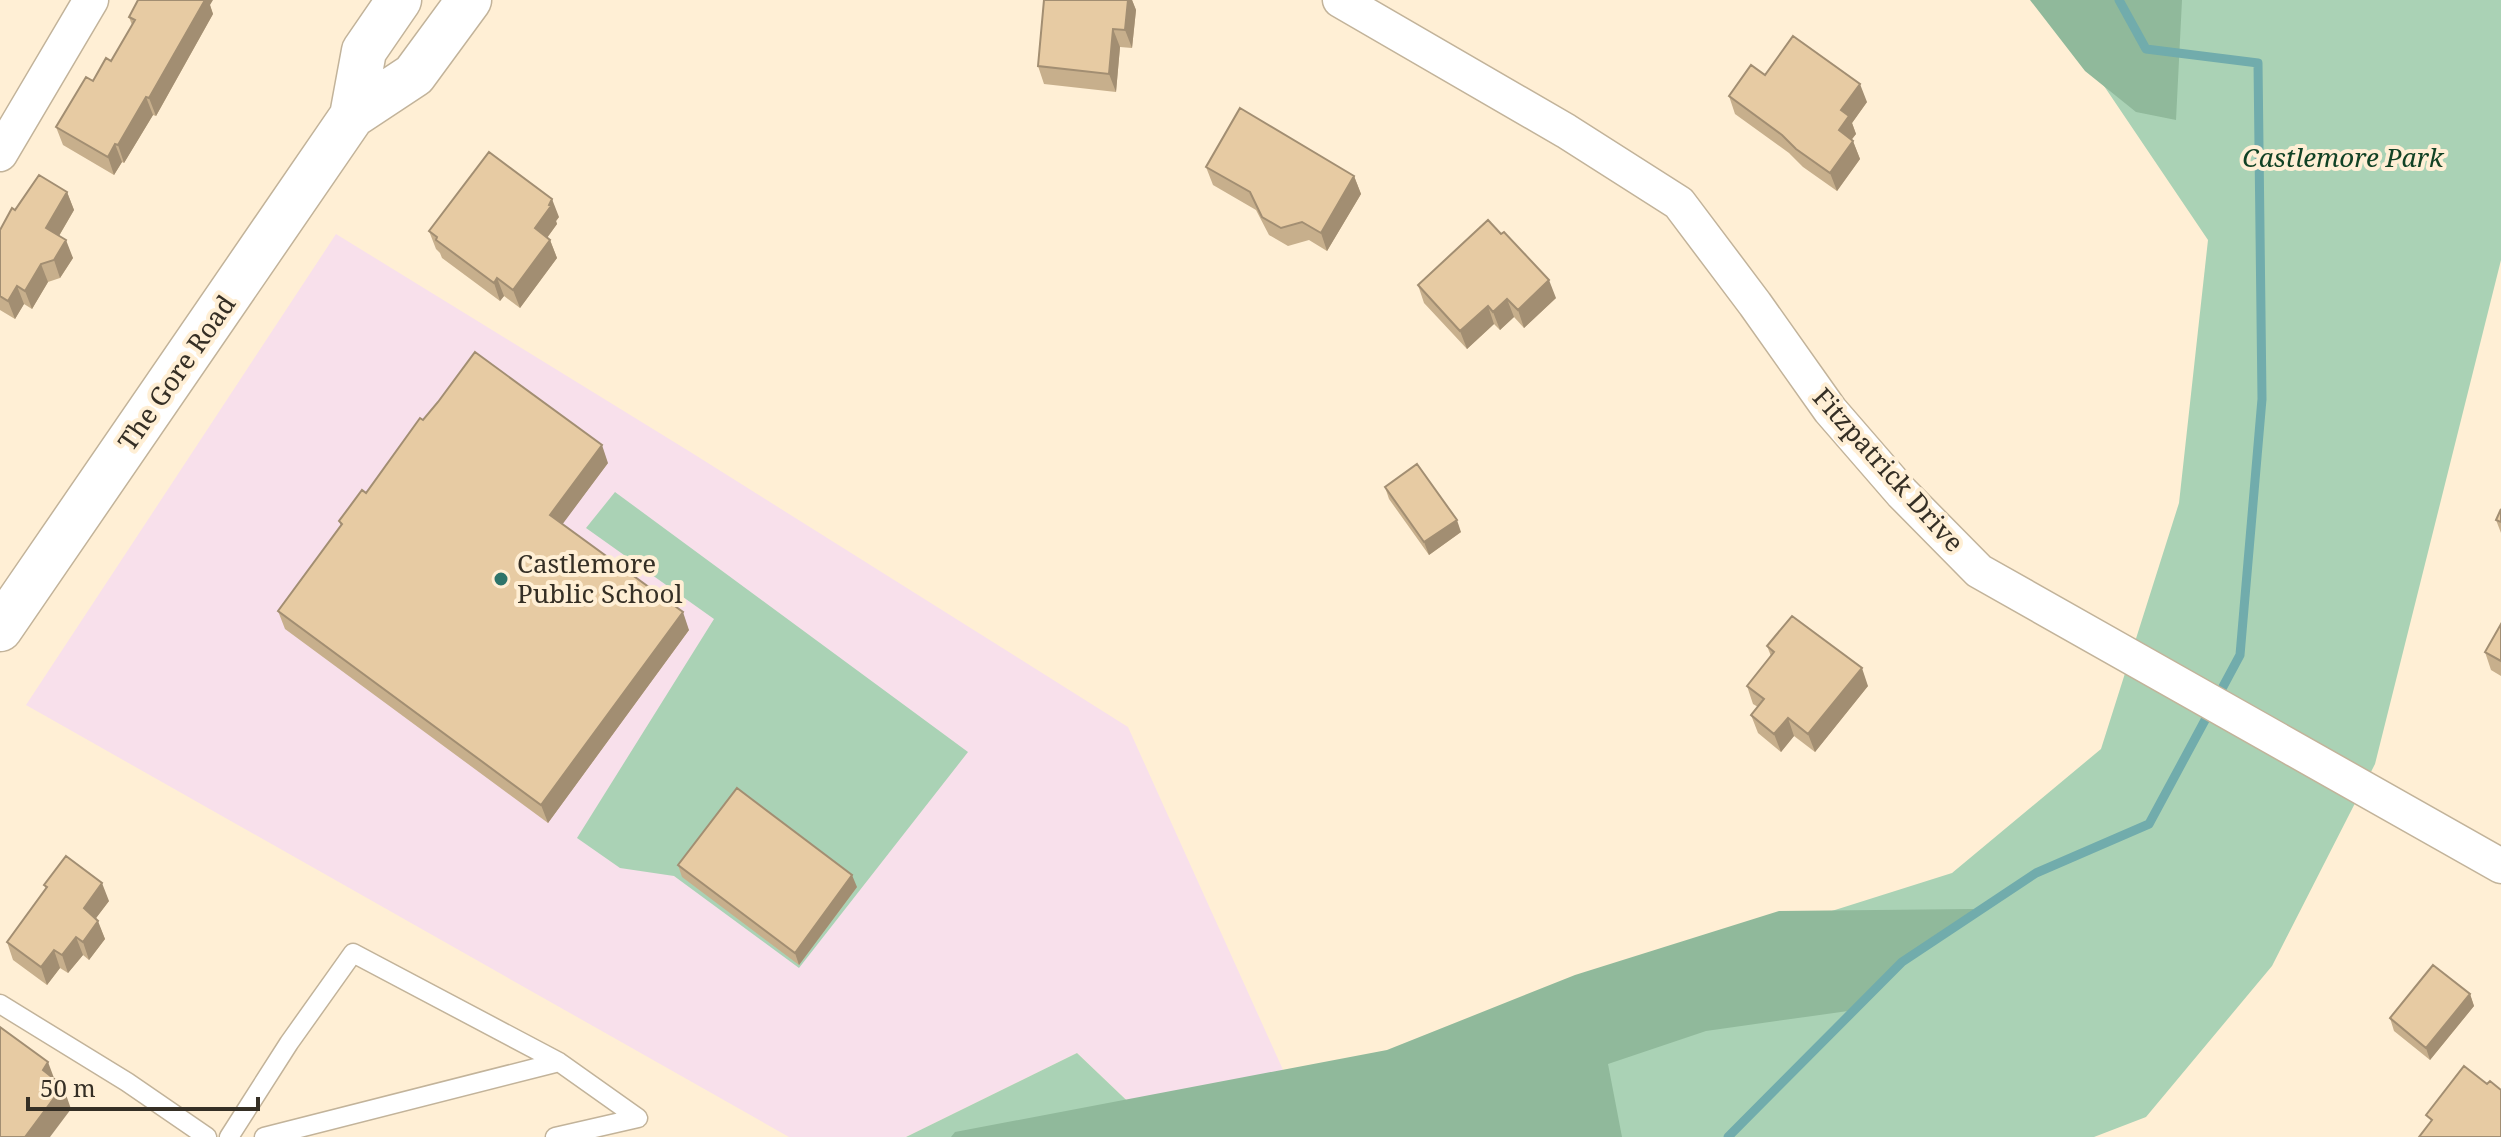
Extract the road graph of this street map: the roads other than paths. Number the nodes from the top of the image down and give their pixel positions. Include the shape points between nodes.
1 (91, 0) edge
2 (399, 0) edge
3 (469, 0) edge
4 (1340, 0) edge
5 (352, 116) junction
6 (0, 154) edge
7 (0, 629) edge
8 (2501, 866) edge
9 (0, 1004) edge
10 (559, 1062) junction
11 (207, 1137) edge
12 (229, 1137) edge
13 (264, 1137) edge
14 (555, 1137) edge

1 - 6 street
2 - 5 main road, The Gore Road via 364,51
3 - 5 main road, The Gore Road via 414,75
4 - 8 street, Fitzpatrick Drive via 1679,203 1830,410 1979,571
5 - 7 main road, The Gore Road
9 - 11 lane
10 - 12 lane via 353,953
10 - 13 lane
10 - 14 lane via 638,1118

